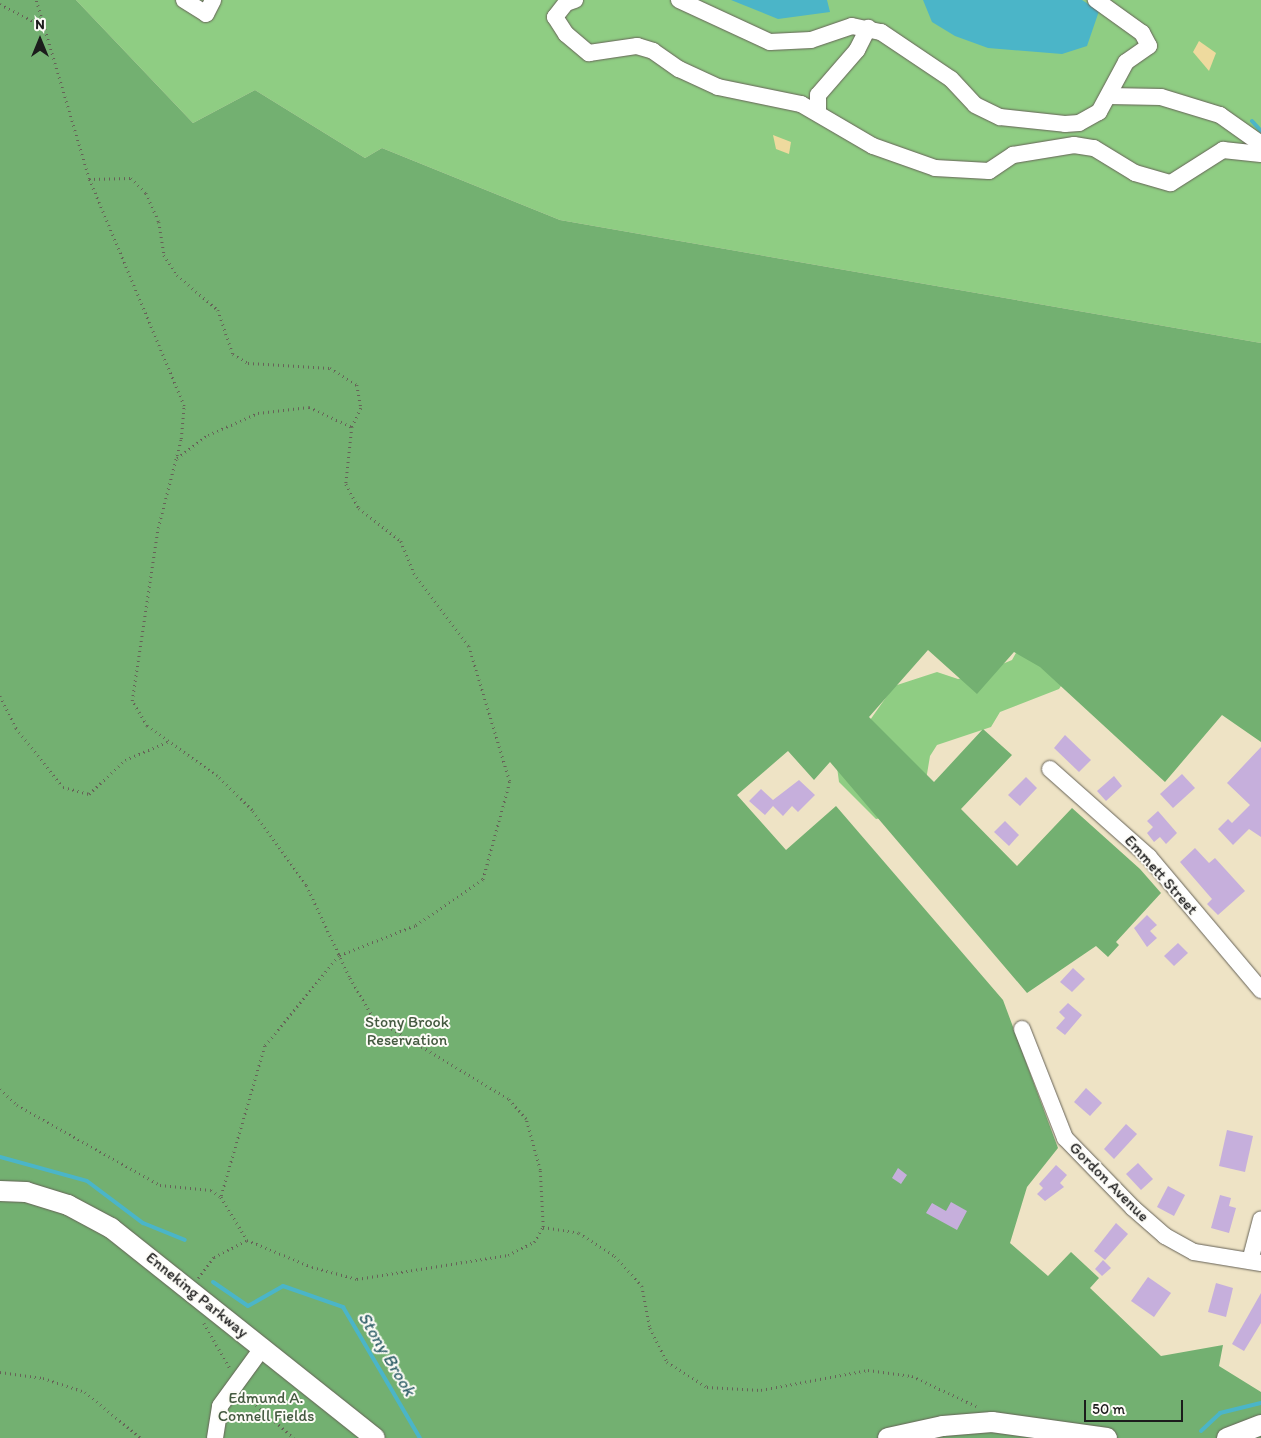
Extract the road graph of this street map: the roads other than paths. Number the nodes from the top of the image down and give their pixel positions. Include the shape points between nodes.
1 (184, 0) edge
2 (213, 0) edge
3 (575, 0) edge
4 (679, 0) edge
5 (1096, 0) edge
6 (868, 28) junction
7 (818, 95) junction
8 (1109, 96) junction
9 (801, 104) junction
10 (818, 112) junction
11 (1261, 144) edge
12 (1261, 154) edge
13 (1050, 769) dead end
14 (1261, 990) edge
15 (1022, 1029) dead end
16 (0, 1191) edge
17 (1261, 1219) edge
18 (1256, 1262) edge
19 (263, 1347) junction
20 (1261, 1426) edge
21 (216, 1438) edge
22 (375, 1438) edge
23 (888, 1438) edge
24 (1107, 1438) edge
25 (1227, 1438) edge

1 - 2 street via 206,14
3 - 9 street via 566,3 555,17 566,34 589,53 637,46 718,87
4 - 6 street via 770,42 811,40 852,26
5 - 8 street via 1150,40 1146,51 1126,62
6 - 7 street via 857,50
6 - 8 street via 893,36 951,79 975,105 1000,117 1079,123 1091,118
7 - 9 street
7 - 10 street
8 - 11 street via 1161,97 1220,115
9 - 10 street
10 - 12 street via 873,146 935,168 989,171 1013,155 1074,145 1094,148 1136,173 1171,183 1223,150
13 - 14 street, Emmett Street via 1149,857
15 - 18 street, Gordon Avenue via 1062,1131 1080,1156 1175,1242 1203,1255
16 - 19 main road, Enneking Parkway via 26,1192 68,1205 111,1228
17 - 18 street
19 - 21 street via 220,1406
19 - 22 main road, Enneking Parkway
20 - 25 main road
23 - 24 main road via 943,1426 992,1422

